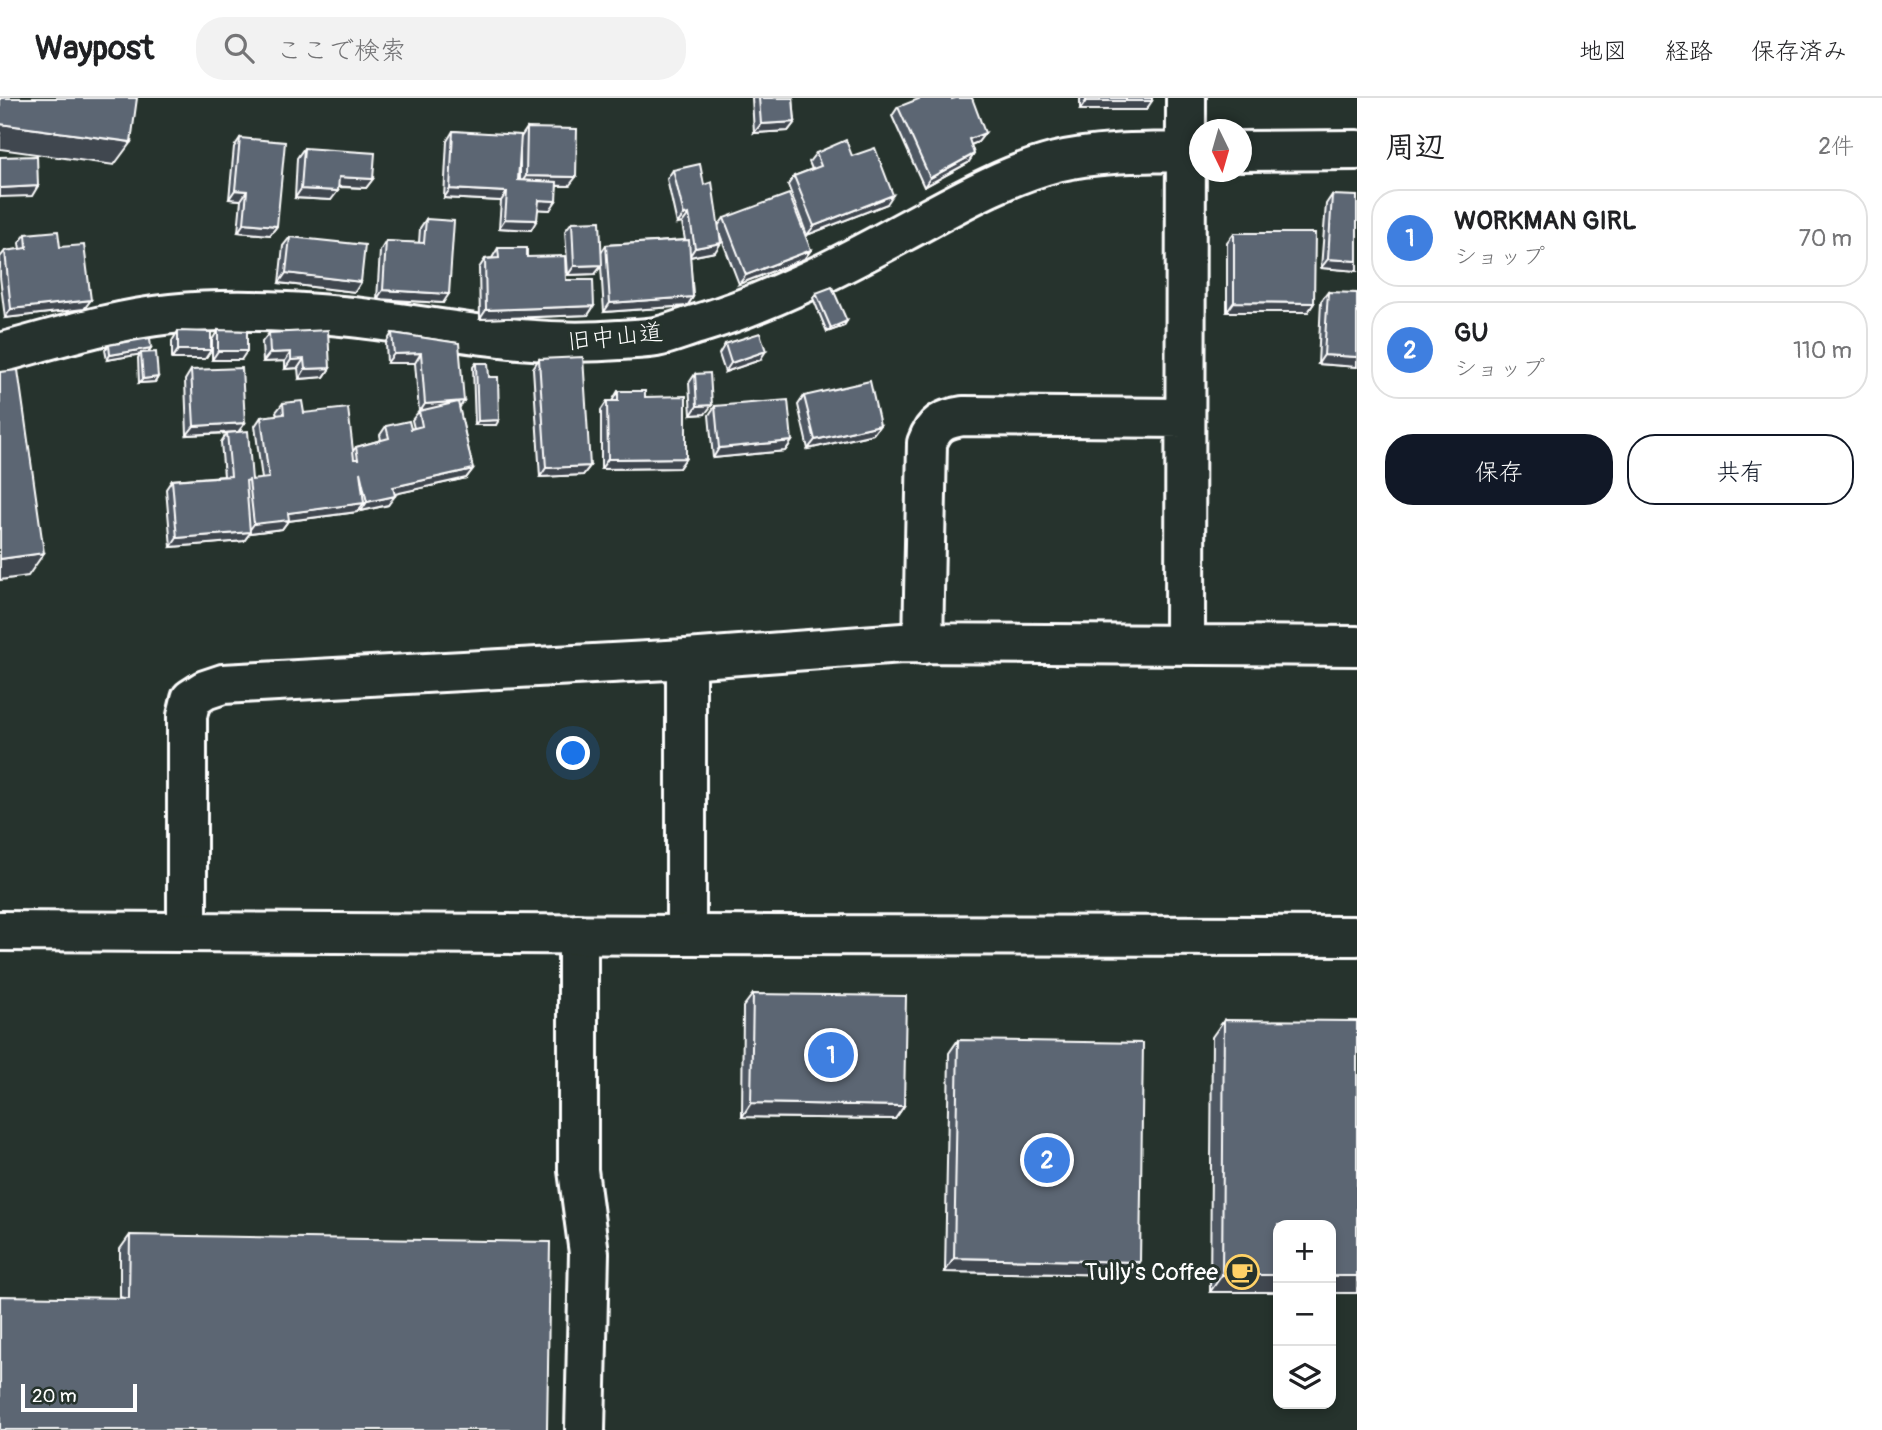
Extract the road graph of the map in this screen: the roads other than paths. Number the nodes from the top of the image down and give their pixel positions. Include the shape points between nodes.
1 (1186, 98) edge
2 (1189, 121) edge
3 (1357, 150) edge
4 (1252, 151) edge
5 (1189, 152) edge
6 (1192, 182) edge
7 (0, 353) edge
8 (1184, 418) junction
9 (923, 643) junction
10 (1185, 645) junction
11 (1357, 646) edge
12 (686, 659) junction
13 (0, 931) edge
14 (187, 932) junction
15 (578, 934) junction
16 (686, 935) junction
17 (1357, 936) edge
18 (585, 1430) edge

1 - 2 street
3 - 4 street
5 - 7 street, 旧中山道 via 1091,156 1018,175 778,296 655,337 558,344 350,317 234,310 168,314
6 - 8 street
8 - 9 street via 962,416 947,418 933,428 927,443
8 - 10 street
9 - 10 street
9 - 12 street
10 - 11 street
12 - 14 street via 223,684 205,690 191,699 187,716
12 - 16 street
13 - 14 street
14 - 15 street
15 - 16 street
15 - 18 street via 578,1170 589,1253
16 - 17 street

